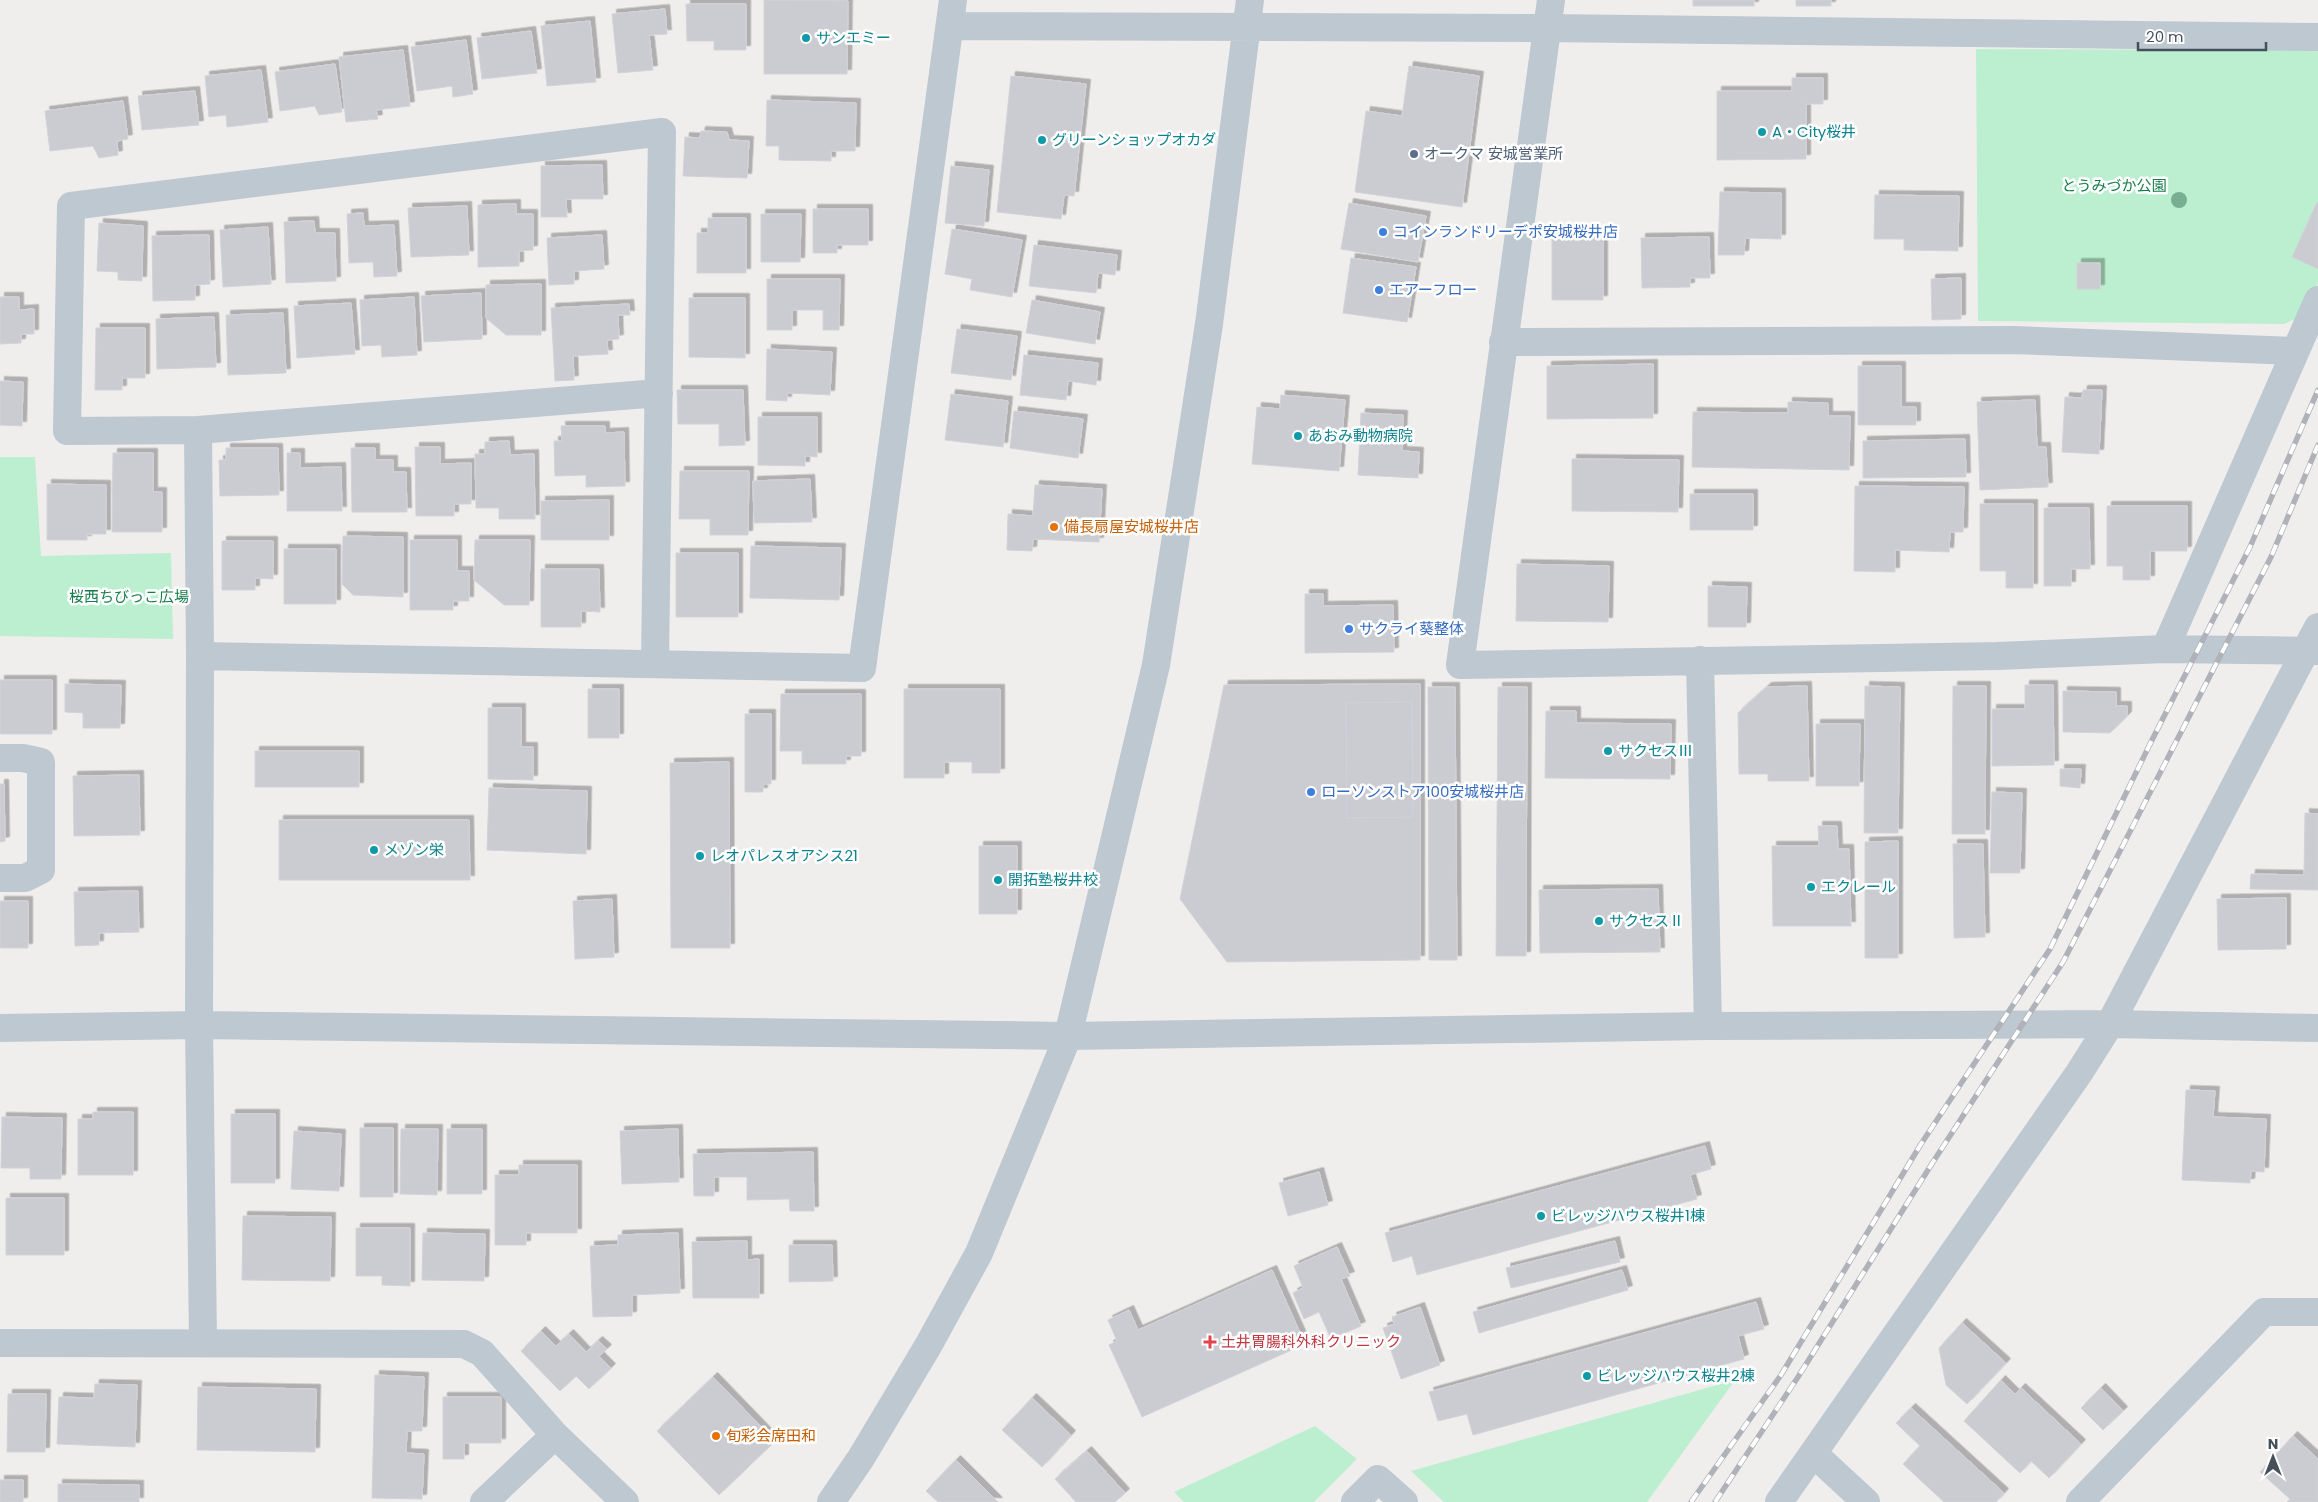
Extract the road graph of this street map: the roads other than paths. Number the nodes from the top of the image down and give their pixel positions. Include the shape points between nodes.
1 (1250, 0) edge
2 (1551, 0) edge
3 (951, 13) edge
4 (1246, 28) junction
5 (1547, 28) junction
6 (2318, 37) edge
7 (2318, 300) edge
8 (1504, 342) junction
9 (2295, 352) junction
10 (659, 393) junction
11 (198, 430) junction
12 (2318, 626) edge
13 (2165, 649) junction
14 (2311, 651) edge
15 (200, 656) junction
16 (1700, 660) junction
17 (655, 664) junction
18 (0, 758) edge
19 (0, 878) edge
20 (2110, 1024) junction
21 (199, 1025) junction
22 (1708, 1026) junction
23 (0, 1028) edge
24 (2318, 1028) edge
25 (1068, 1036) junction
26 (2318, 1312) edge
27 (204, 1342) junction
28 (0, 1343) edge
29 (555, 1436) junction
30 (1814, 1454) junction
31 (484, 1502) edge
32 (625, 1502) edge
33 (831, 1502) edge
34 (1355, 1502) edge
35 (1404, 1502) edge
36 (1779, 1502) edge
37 (1866, 1502) edge
38 (2080, 1502) edge

1 - 4 street
2 - 5 street
3 - 4 street
3 - 17 street via 862,668
4 - 5 street
4 - 25 street via 1209,324 1156,665
5 - 6 street
5 - 8 street
7 - 9 street
8 - 9 street via 2015,340
8 - 16 street via 1460,665
9 - 13 street
10 - 11 street
10 - 11 street via 662,132 71,206 67,431
10 - 17 street
11 - 15 street
12 - 14 street
13 - 14 street
13 - 16 street via 1997,656
14 - 20 street
15 - 17 street
15 - 21 street
16 - 22 street
18 - 19 street via 41,762 41,870 25,878
20 - 22 street
20 - 24 street
20 - 30 street
21 - 23 street
21 - 25 street
21 - 27 street
22 - 25 street
25 - 33 street via 979,1253 928,1346
26 - 38 street via 2264,1312
27 - 28 street
27 - 29 street via 464,1344 482,1353
29 - 31 street
29 - 32 street
30 - 36 street
30 - 37 street
34 - 35 street via 1378,1479

